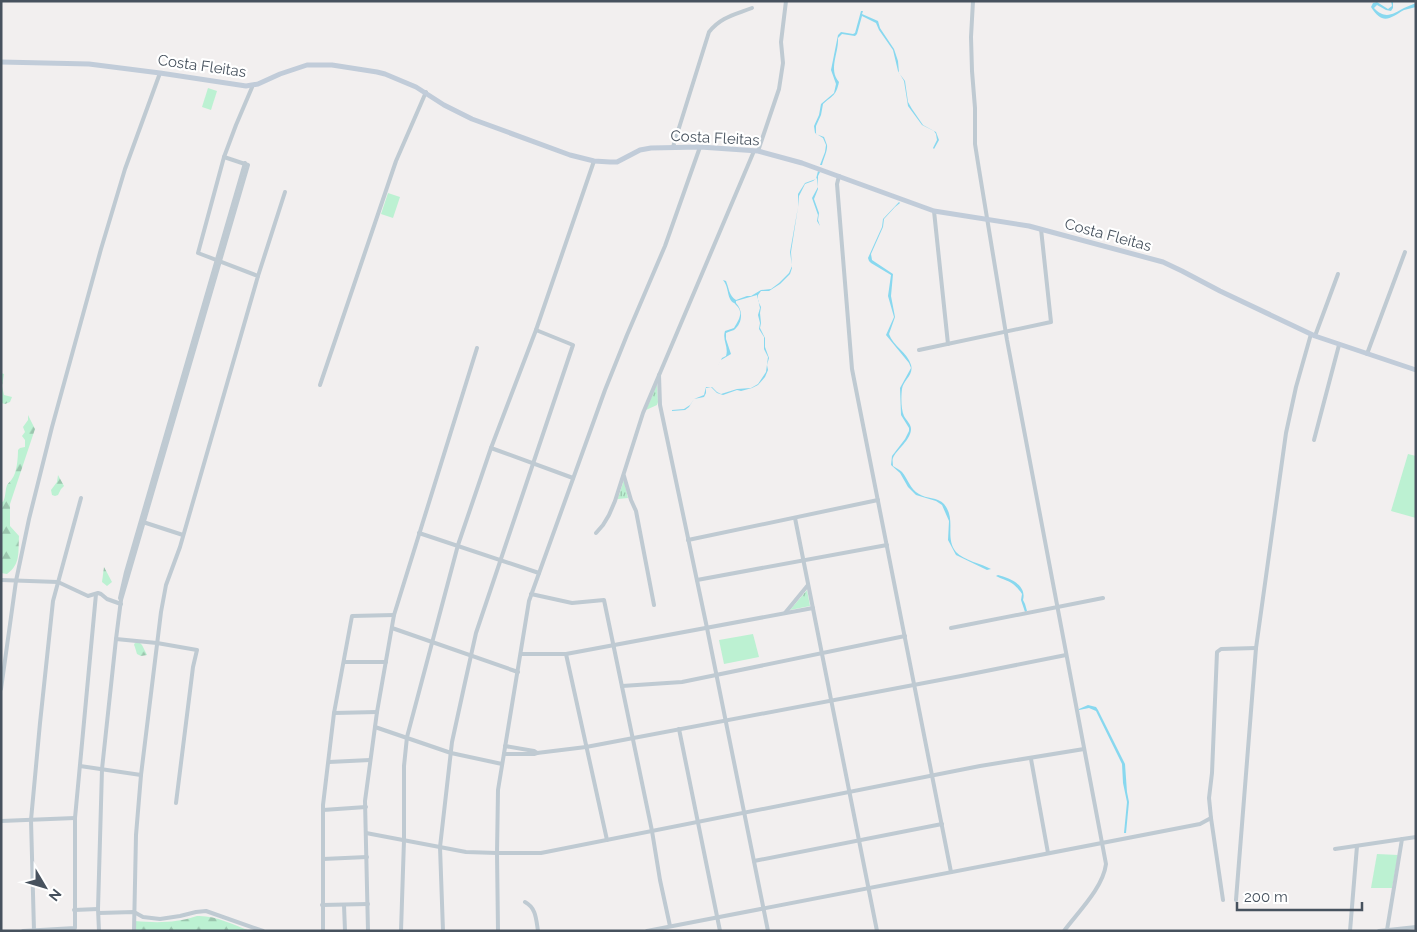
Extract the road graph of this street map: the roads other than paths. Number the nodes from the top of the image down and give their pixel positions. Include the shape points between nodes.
1 (786, 1) edge
2 (973, 1) edge
3 (752, 8) dead end
4 (1, 62) edge
5 (160, 73) junction
6 (253, 85) junction
7 (426, 92) junction
8 (673, 147) junction
9 (700, 147) junction
10 (756, 151) junction
11 (224, 157) junction
12 (594, 161) junction
13 (840, 176) junction
14 (285, 192) dead end
15 (934, 211) junction
16 (988, 220) junction
17 (1041, 229) junction
18 (1405, 252) dead end
19 (218, 261) junction
20 (1338, 274) dead end
21 (258, 276) junction
22 (536, 330) junction
23 (1005, 332) junction
24 (1313, 335) junction
25 (948, 344) junction
26 (1339, 345) junction
27 (477, 348) dead end
28 (919, 350) dead end
29 (1367, 354) junction
30 (1416, 370) edge
31 (659, 375) junction
32 (320, 385) dead end
33 (1314, 440) dead end
34 (491, 448) junction
35 (534, 463) junction
36 (624, 474) junction
37 (573, 478) junction
38 (81, 498) dead end
39 (878, 500) junction
40 (794, 518) junction
41 (142, 522) junction
42 (419, 533) junction
43 (596, 533) dead end
44 (183, 535) junction
45 (688, 540) junction
46 (458, 545) junction
47 (887, 545) junction
48 (501, 560) junction
49 (803, 560) junction
50 (539, 573) junction
51 (1, 580) edge
52 (697, 580) junction
53 (16, 581) junction
54 (58, 582) junction
55 (808, 585) junction
56 (96, 594) junction
57 (531, 594) junction
58 (1103, 598) dead end
59 (121, 602) junction
60 (654, 605) dead end
61 (1056, 607) junction
62 (813, 608) junction
63 (785, 613) junction
64 (394, 615) junction
65 (392, 628) junction
66 (707, 628) junction
67 (951, 628) dead end
68 (905, 636) junction
69 (116, 639) junction
70 (432, 641) junction
71 (157, 643) junction
72 (614, 645) junction
73 (1256, 648) junction
74 (822, 653) junction
75 (521, 654) junction
76 (566, 654) junction
77 (471, 655) junction
78 (1066, 655) junction
79 (344, 662) junction
80 (386, 662) junction
81 (518, 672) junction
82 (716, 675) junction
83 (914, 685) junction
84 (622, 686) junction
85 (1, 689) edge
86 (832, 700) junction
87 (377, 712) junction
88 (334, 713) junction
89 (726, 720) junction
90 (375, 727) junction
91 (679, 729) junction
92 (407, 737) junction
93 (633, 738) junction
94 (505, 746) junction
95 (586, 747) junction
96 (1084, 749) junction
97 (537, 752) junction
98 (451, 753) junction
99 (504, 754) junction
100 (1031, 758) junction
101 (370, 760) junction
102 (329, 762) junction
103 (502, 764) junction
104 (80, 766) junction
105 (102, 769) junction
106 (141, 775) junction
107 (932, 776) junction
108 (850, 792) junction
109 (176, 803) dead end
110 (366, 807) junction
111 (323, 810) junction
112 (744, 813) junction
113 (75, 818) junction
114 (1211, 818) junction
115 (31, 820) junction
116 (1, 821) edge
117 (698, 822) junction
118 (942, 824) junction
119 (652, 831) junction
120 (366, 833) junction
121 (1416, 837) edge
122 (1402, 839) junction
123 (404, 840) junction
124 (607, 840) junction
125 (859, 840) junction
126 (1102, 843) junction
127 (1357, 846) junction
128 (440, 847) junction
129 (1335, 849) dead end
130 (1048, 853) junction
131 (497, 854) junction
132 (367, 857) junction
133 (323, 859) junction
134 (754, 861) junction
135 (952, 872) junction
136 (869, 888) junction
137 (1223, 900) dead end
138 (1236, 900) dead end
139 (524, 902) dead end
140 (368, 904) junction
141 (322, 905) junction
142 (344, 905) junction
143 (763, 908) junction
144 (74, 910) junction
145 (98, 911) junction
146 (134, 912) junction
147 (717, 918) junction
148 (670, 926) junction
149 (1416, 926) edge
150 (1406, 929) edge
151 (1388, 930) edge
152 (23, 931) edge
153 (34, 931) edge
154 (99, 931) edge
155 (134, 931) edge
156 (263, 931) edge
157 (323, 931) edge
158 (345, 931) edge
159 (368, 931) edge
160 (401, 931) edge
161 (443, 931) edge
162 (498, 931) edge
163 (538, 931) edge
164 (647, 931) edge
165 (720, 931) edge
166 (768, 931) edge
167 (877, 931) edge
168 (1064, 931) edge
169 (1350, 931) edge
170 (1379, 931) edge

1 - 10 street via 779,89
2 - 16 street via 971,37 975,144
3 - 8 street via 723,18 709,32
4 - 5 main road, Costa Fleitas via 89,64
5 - 6 main road, Costa Fleitas
5 - 53 street via 125,169 85,302
6 - 7 main road, Costa Fleitas via 316,64 379,72
6 - 11 street
7 - 12 main road, Costa Fleitas via 472,119
7 - 32 street via 396,161
8 - 9 main road, Costa Fleitas
8 - 12 main road, Costa Fleitas via 646,149 617,162
9 - 10 main road, Costa Fleitas
9 - 37 street via 665,246 605,390
10 - 13 main road, Costa Fleitas
10 - 31 street
11 - 19 street via 198,253
11 - 19 street via 246,164
12 - 22 street
13 - 15 main road, Costa Fleitas
13 - 39 street via 837,184 852,369
14 - 21 street
15 - 16 main road, Costa Fleitas
15 - 25 street
16 - 17 main road, Costa Fleitas
16 - 23 street
17 - 23 street via 1051,322
17 - 24 main road, Costa Fleitas via 1162,262
18 - 29 street
19 - 21 street
19 - 41 street
20 - 24 street
21 - 44 street
22 - 34 street
22 - 35 street via 573,345
23 - 25 street
23 - 61 street
24 - 26 main road, Costa Fleitas
24 - 73 street via 1296,387 1286,433
25 - 28 street
26 - 29 main road, Costa Fleitas
26 - 33 street
27 - 42 street
29 - 30 main road, Costa Fleitas
31 - 36 street
31 - 45 street via 660,405
34 - 35 street
34 - 46 street
35 - 37 street
35 - 48 street
36 - 43 street via 609,515
36 - 60 street via 636,511
37 - 50 street
38 - 54 street
39 - 40 street
39 - 47 street
40 - 45 street
40 - 49 street
41 - 44 street
41 - 59 street via 126,572
42 - 46 street
42 - 64 street
44 - 71 street via 166,585
45 - 52 street
46 - 48 street
46 - 70 street
47 - 49 street
47 - 68 street
48 - 50 street
48 - 77 street
49 - 52 street
49 - 55 street
50 - 57 street
51 - 53 street
52 - 66 street
53 - 54 street
53 - 85 street
54 - 56 street via 88,596
54 - 115 street via 53,601
55 - 62 street
55 - 63 street
56 - 59 street
56 - 104 street
57 - 72 street via 572,603 604,600
57 - 75 street
58 - 61 street
59 - 69 street
61 - 67 street
61 - 78 street
62 - 63 street
62 - 74 street
63 - 66 street
64 - 65 street
64 - 79 street via 352,616
65 - 70 street
65 - 80 street
66 - 72 street
66 - 82 street
68 - 74 street
68 - 83 street
69 - 71 street
69 - 105 street
70 - 77 street
70 - 92 street
71 - 106 street
71 - 109 street via 197,650
72 - 76 street
72 - 84 street
73 - 114 street via 1221,649 1217,652 1209,795
73 - 138 street
74 - 82 street
74 - 86 street
75 - 76 street
75 - 81 street
76 - 95 street
77 - 81 street
77 - 98 street
78 - 83 street
78 - 96 street
79 - 80 street
79 - 88 street
80 - 87 street
81 - 94 street
82 - 84 street via 682,682
82 - 89 street
83 - 86 street
83 - 107 street
84 - 93 street
86 - 89 street
86 - 108 street
87 - 88 street
87 - 90 street
88 - 102 street
89 - 91 street
89 - 112 street
90 - 92 street
90 - 101 street
91 - 93 street
91 - 117 street
92 - 98 street
92 - 123 street
93 - 95 street
93 - 119 street
94 - 97 street
94 - 99 street
95 - 97 street
95 - 124 street
96 - 100 street
96 - 126 street
97 - 99 street
98 - 103 street
98 - 128 street
99 - 103 street
100 - 107 street
100 - 130 street
101 - 102 street
101 - 110 street
102 - 111 street
103 - 131 street via 498,790
104 - 105 street
104 - 113 street
105 - 106 street
105 - 145 street
106 - 146 street
107 - 108 street
107 - 118 street
108 - 112 street
108 - 125 street
110 - 111 street
110 - 120 street
111 - 133 street
112 - 117 street
112 - 134 street
113 - 115 street
113 - 144 street
114 - 126 street via 1200,824
114 - 137 street
115 - 116 street
115 - 153 street
117 - 119 street
117 - 147 street
118 - 125 street
118 - 135 street
119 - 124 street
119 - 148 street
120 - 123 street
120 - 132 street
121 - 122 street
122 - 127 street
122 - 151 street
123 - 128 street
123 - 160 street
124 - 131 street via 541,853
125 - 134 street
125 - 136 street
126 - 130 street
126 - 168 street via 1106,864 1101,882
127 - 129 street
127 - 169 street
128 - 131 street
128 - 161 street
130 - 135 street
131 - 162 street
132 - 133 street
132 - 140 street
133 - 141 street
134 - 143 street
135 - 136 street
136 - 143 street
136 - 167 street
139 - 163 street via 536,913
140 - 142 street
140 - 159 street
141 - 142 street
141 - 157 street
142 - 158 street
143 - 147 street
143 - 166 street
144 - 145 street
144 - 153 street via 75,928
145 - 146 street
145 - 154 street
146 - 155 street
146 - 156 street via 160,919 206,911
147 - 148 street
147 - 165 street
148 - 164 street
149 - 150 street
150 - 151 street
151 - 170 street
152 - 153 street

